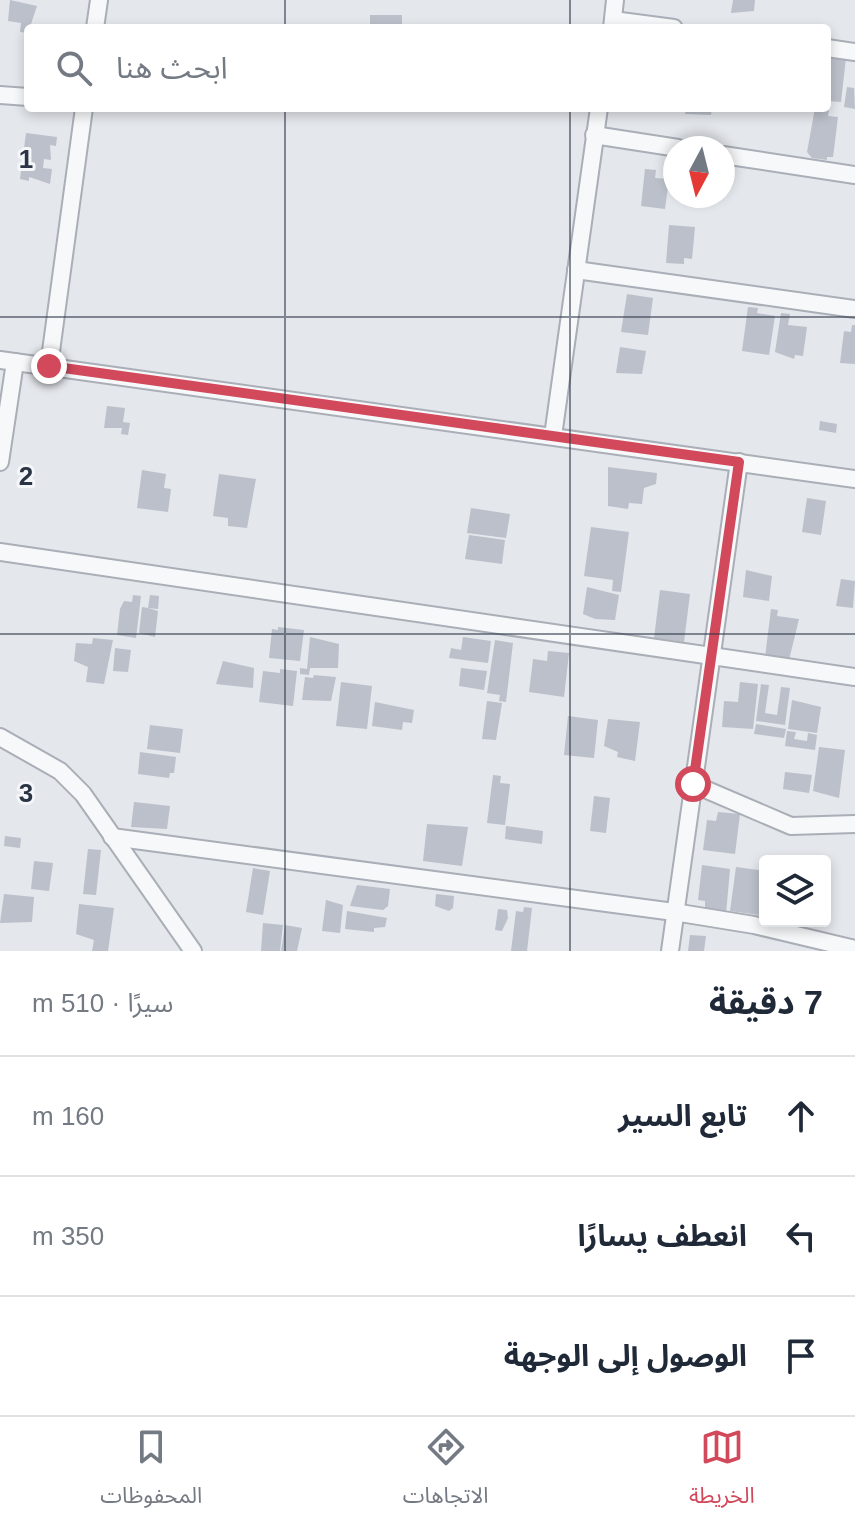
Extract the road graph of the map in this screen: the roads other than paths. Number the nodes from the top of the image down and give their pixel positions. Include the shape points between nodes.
1 (99, 0) edge
2 (615, 0) edge
3 (96, 24) edge
4 (612, 24) edge
5 (831, 49) edge
6 (855, 52) edge
7 (0, 95) edge
8 (24, 97) edge
9 (83, 112) edge
10 (598, 112) edge
11 (594, 135) junction
12 (663, 146) edge
13 (735, 157) edge
14 (855, 175) edge
15 (576, 270) junction
16 (855, 309) edge
17 (7, 361) edge
18 (49, 366) junction
19 (553, 436) junction
20 (0, 462) edge
21 (739, 462) junction
22 (855, 479) edge
23 (0, 552) edge
24 (711, 655) junction
25 (855, 677) edge
26 (0, 737) edge
27 (693, 784) junction
28 (855, 824) edge
29 (112, 837) junction
30 (674, 912) junction
31 (855, 949) edge
32 (193, 951) edge
33 (670, 951) edge

1 - 3 street
2 - 4 street
5 - 6 street
7 - 8 street
9 - 18 street
10 - 11 street
11 - 12 street
11 - 15 street
13 - 14 street
15 - 16 street
15 - 19 street
17 - 18 street
17 - 20 street
18 - 19 street
19 - 21 street
21 - 22 street
21 - 24 street
23 - 24 street
24 - 25 street
24 - 27 street
26 - 29 street via 60,771
27 - 28 street via 791,826
27 - 30 street
29 - 30 street
29 - 32 street
30 - 31 street
30 - 33 street

